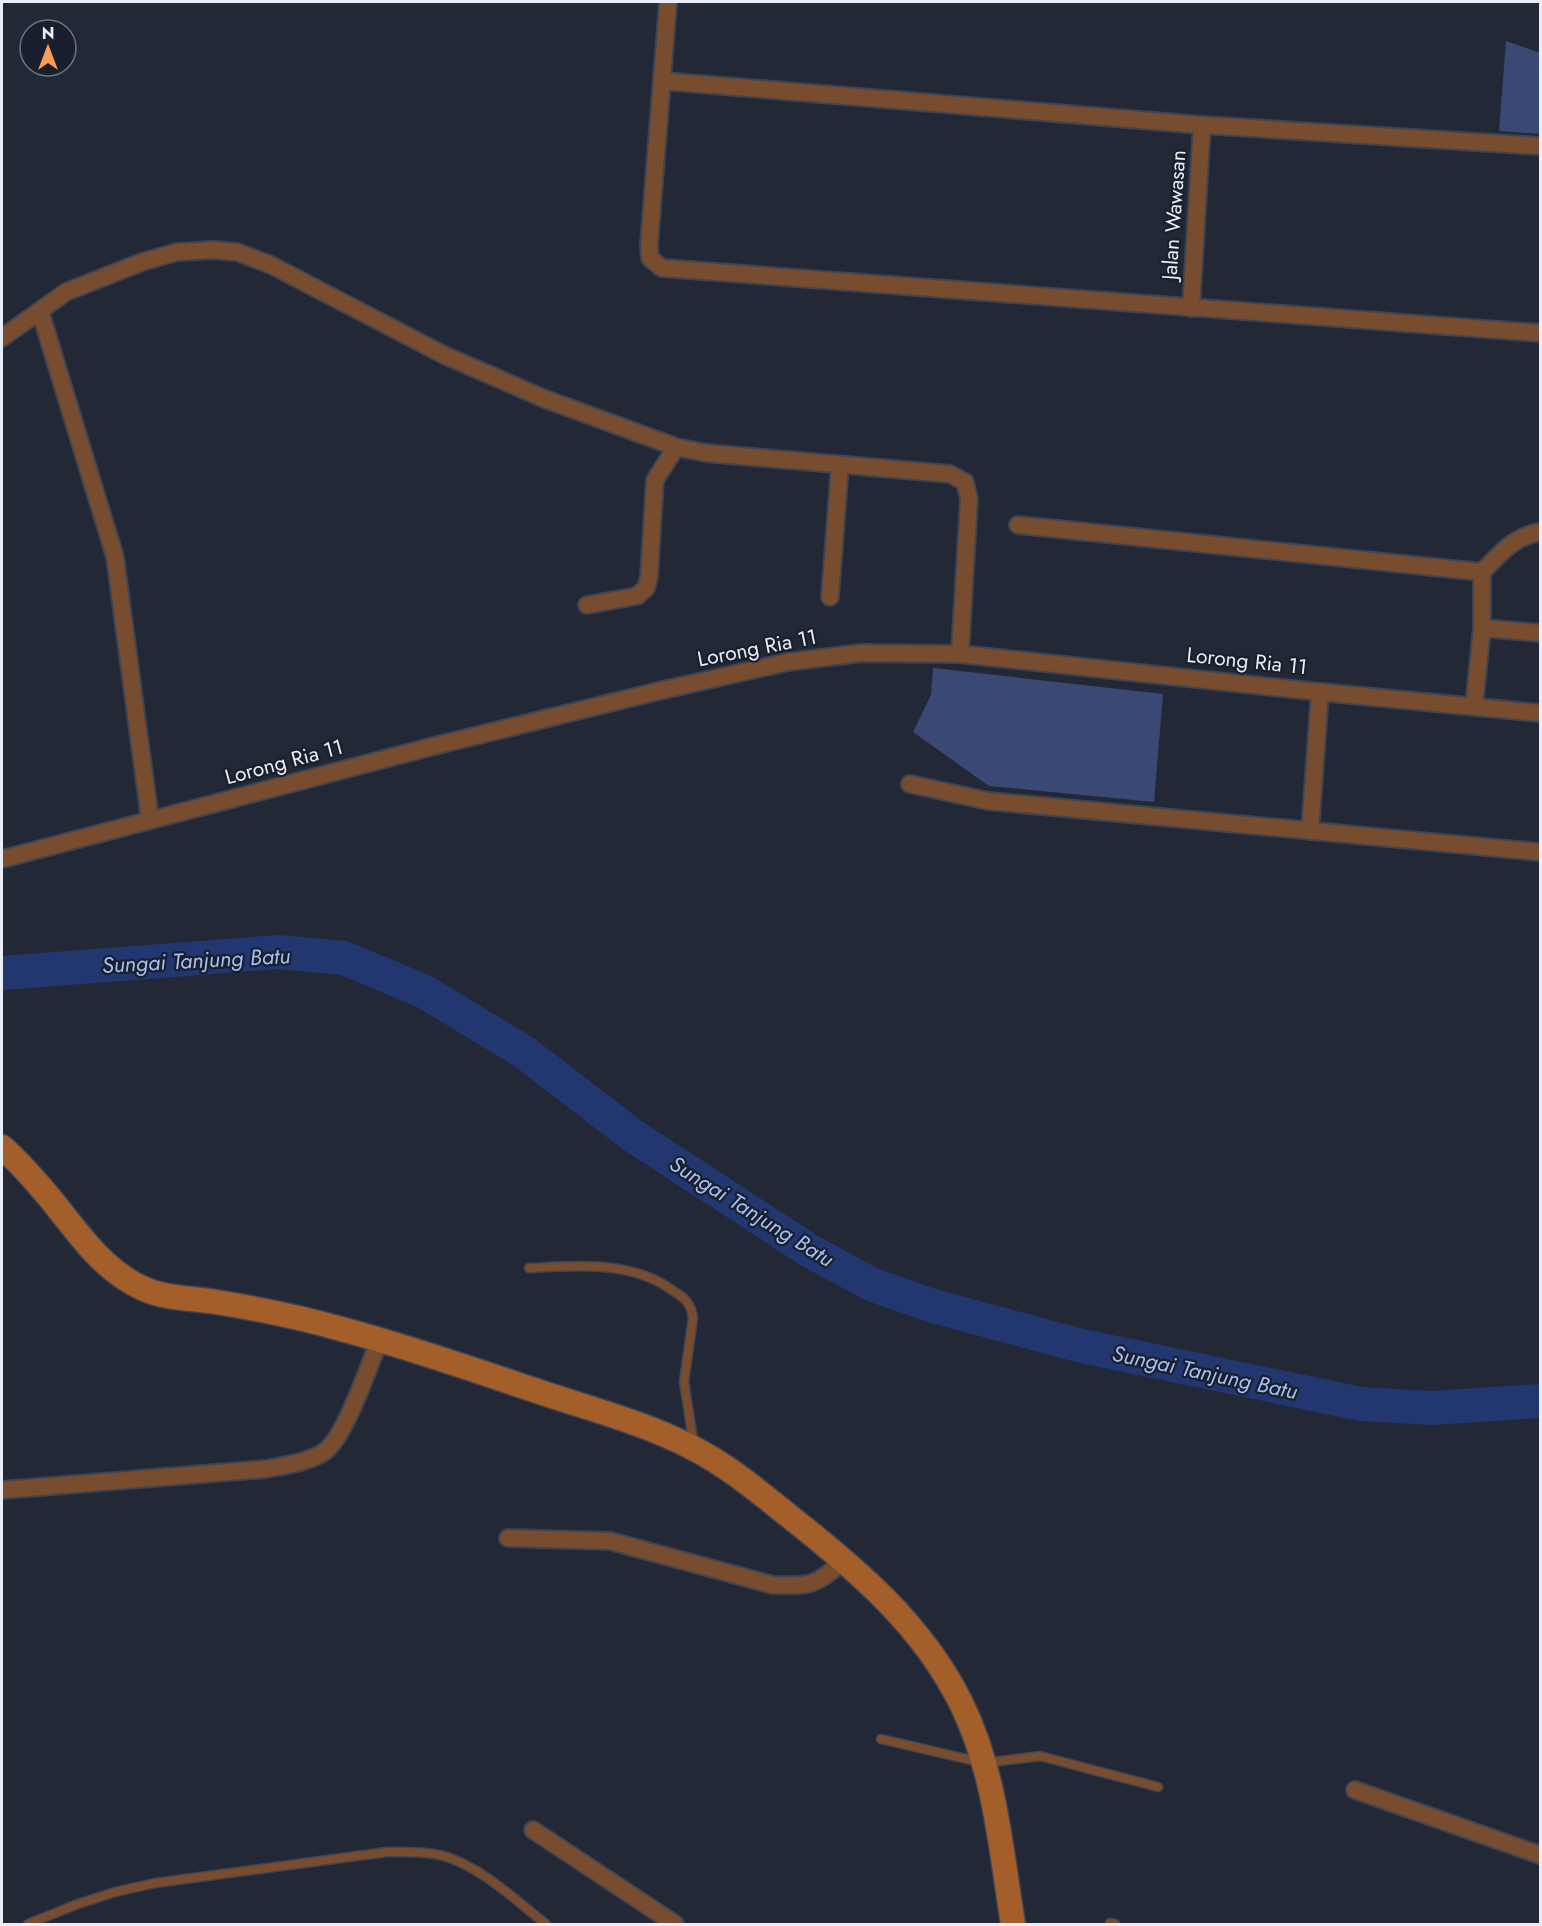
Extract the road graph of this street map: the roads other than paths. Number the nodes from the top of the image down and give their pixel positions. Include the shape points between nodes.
1 (668, 2) edge
2 (662, 81) junction
3 (1203, 125) junction
4 (1540, 146) edge
5 (1191, 308) junction
6 (40, 311) junction
7 (1540, 333) edge
8 (2, 338) edge
9 (676, 447) junction
10 (840, 465) junction
11 (1018, 525) dead end
12 (1540, 532) edge
13 (1482, 572) junction
14 (830, 597) dead end
15 (587, 605) dead end
16 (1482, 628) junction
17 (1540, 633) edge
18 (960, 654) junction
19 (1320, 692) junction
20 (1474, 706) junction
21 (1540, 713) edge
22 (910, 784) dead end
23 (150, 820) junction
24 (1310, 831) junction
25 (1540, 852) edge
26 (2, 859) edge
27 (2, 1147) edge
28 (529, 1268) dead end
29 (380, 1340) junction
30 (694, 1449) junction
31 (2, 1490) edge
32 (508, 1538) dead end
33 (844, 1560) junction
34 (881, 1739) dead end
35 (984, 1763) junction
36 (1158, 1787) dead end
37 (1355, 1790) dead end
38 (533, 1830) dead end
39 (1540, 1855) edge
40 (28, 1924) edge
41 (546, 1924) edge
42 (675, 1924) edge
43 (1013, 1924) edge

1 - 2 street
2 - 3 street
2 - 5 street via 649,245 650,258 662,268
3 - 4 street
3 - 5 street, Jalan Wawasan
5 - 7 street
6 - 8 street
6 - 9 street via 66,292 142,262 177,252 237,252 271,265 444,355 545,399
6 - 23 street via 115,557
9 - 10 street
9 - 15 street via 655,480 646,588 637,596
10 - 14 street
10 - 18 street via 950,474 965,482 969,499
11 - 13 street
12 - 13 street via 1514,541
13 - 16 street
16 - 17 street
16 - 20 street
18 - 19 street, Lorong Ria 11
18 - 23 street, Lorong Ria 11 via 861,653 788,662 438,745
19 - 20 street, Lorong Ria 11
19 - 24 street
20 - 21 street, Lorong Ria 11
22 - 24 street via 988,801
23 - 26 street, Lorong Ria 11
24 - 25 street
27 - 29 street via 23,1166 103,1263 141,1288 159,1295 285,1314
28 - 30 lane via 586,1265 624,1270 664,1284 687,1300 693,1318 684,1382
29 - 30 street via 617,1416
29 - 31 street via 340,1434 326,1451 304,1462 266,1469
30 - 33 street via 722,1464
32 - 33 street via 610,1541 773,1585 815,1583
33 - 35 street via 896,1609 924,1643 961,1702
34 - 35 lane
35 - 36 lane via 1040,1756
35 - 43 street
37 - 39 street
38 - 42 street
40 - 41 lane via 115,1892 155,1883 387,1852 445,1857 476,1869

